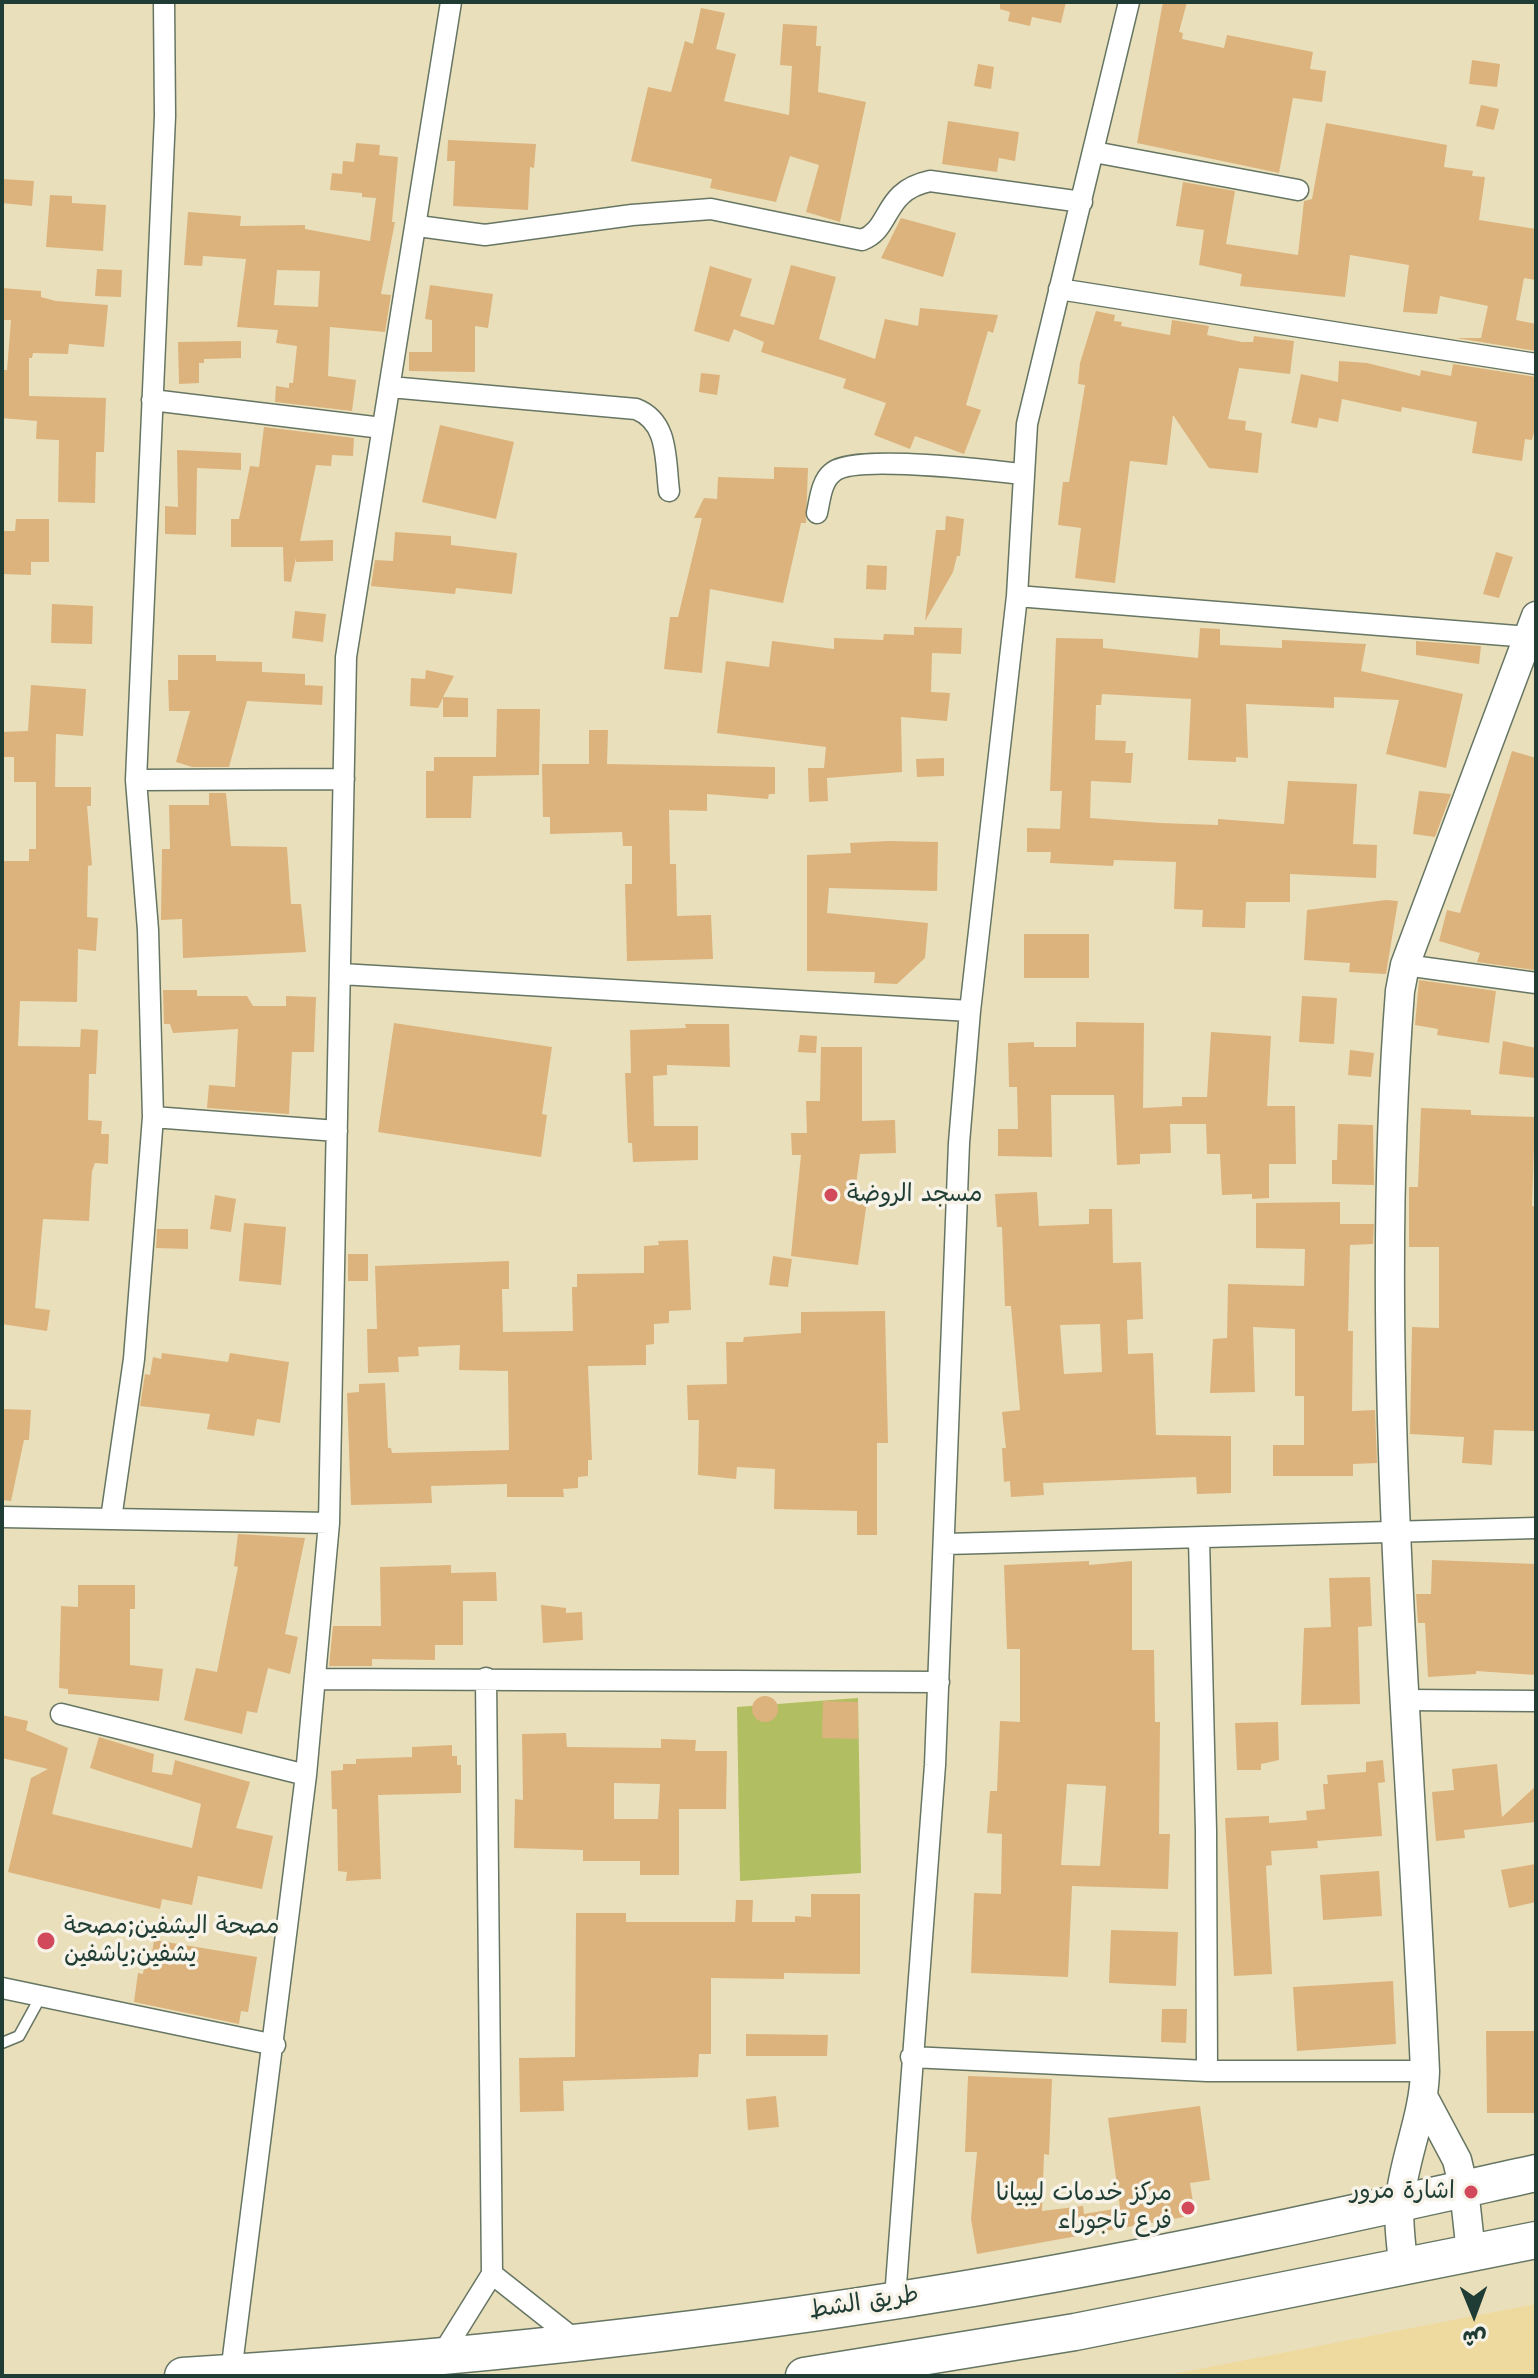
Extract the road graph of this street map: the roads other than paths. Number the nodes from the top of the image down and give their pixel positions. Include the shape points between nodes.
1 (164, 2) edge
2 (451, 2) edge
3 (1129, 2) edge
4 (1094, 152) junction
5 (1298, 190) dead end
6 (1082, 202) junction
7 (418, 226) junction
8 (1059, 289) junction
9 (1536, 364) edge
10 (390, 387) junction
11 (152, 400) junction
12 (382, 428) junction
13 (1023, 474) junction
14 (669, 491) dead end
15 (817, 513) dead end
16 (1017, 596) junction
17 (1533, 626) edge
18 (344, 779) junction
19 (136, 780) junction
20 (1405, 965) junction
21 (341, 974) junction
22 (1536, 983) edge
23 (970, 1011) junction
24 (153, 1117) junction
25 (337, 1131) junction
26 (2, 1517) edge
27 (111, 1519) junction
28 (329, 1523) junction
29 (1536, 1528) edge
30 (1394, 1532) junction
31 (1199, 1538) junction
32 (946, 1544) junction
33 (486, 1678) junction
34 (316, 1679) junction
35 (939, 1682) junction
36 (1405, 1700) junction
37 (1536, 1701) edge
38 (61, 1714) dead end
39 (306, 1775) junction
40 (2, 1988) edge
41 (41, 1996) junction
42 (2, 2043) edge
43 (275, 2045) junction
44 (911, 2057) junction
45 (1207, 2071) junction
46 (1425, 2071) junction
47 (1425, 2100) junction
48 (1536, 2173) edge
49 (1464, 2189) junction
50 (1399, 2202) junction
51 (1536, 2240) edge
52 (1471, 2253) junction
53 (1403, 2267) junction
54 (492, 2274) junction
55 (895, 2298) junction
56 (578, 2342) junction
57 (441, 2356) junction
58 (231, 2373) junction
59 (183, 2376) edge
60 (804, 2376) edge

1 - 11 street via 165,116
2 - 7 street
3 - 4 street
4 - 5 street
4 - 6 street
6 - 7 street via 930,181 900,194 871,237 862,240 711,209 485,235
6 - 8 street
7 - 10 street
8 - 9 street
8 - 13 street via 1035,382
10 - 12 street
10 - 14 street via 650,414 663,441
11 - 12 street
11 - 19 street
12 - 18 street via 346,657
13 - 15 street via 913,464 841,467 826,481
13 - 16 street
16 - 17 street
16 - 23 street
17 - 20 street
18 - 19 street
18 - 21 street
19 - 24 street via 148,930
20 - 22 street
20 - 30 street via 1390,1165
21 - 23 street
21 - 25 street
23 - 32 street via 952,1260
24 - 25 street
24 - 27 street via 134,1359
25 - 28 street
26 - 27 street
27 - 28 street
28 - 34 street
29 - 30 street
30 - 31 street
30 - 36 street
31 - 32 street
31 - 45 street
32 - 35 street
33 - 34 street
33 - 35 street via 582,1683
33 - 54 street
34 - 39 street
35 - 44 street
36 - 37 street
36 - 46 street
38 - 39 street
39 - 43 street
40 - 41 street
41 - 42 lane via 19,2036
41 - 43 street
43 - 58 street
44 - 45 street
44 - 55 street
45 - 46 street
46 - 47 street
47 - 49 street via 1457,2160
47 - 50 street
48 - 49 highway, طريق الشط
49 - 50 highway, طريق الشط
49 - 52 street
50 - 53 street
50 - 55 highway, طريق الشط via 1057,2273
51 - 52 highway
52 - 53 highway
53 - 60 highway via 1075,2332
54 - 56 street
54 - 57 street
55 - 56 highway, طريق الشط
56 - 57 highway, طريق الشط
57 - 58 highway, طريق الشط
58 - 59 highway, طريق الشط

